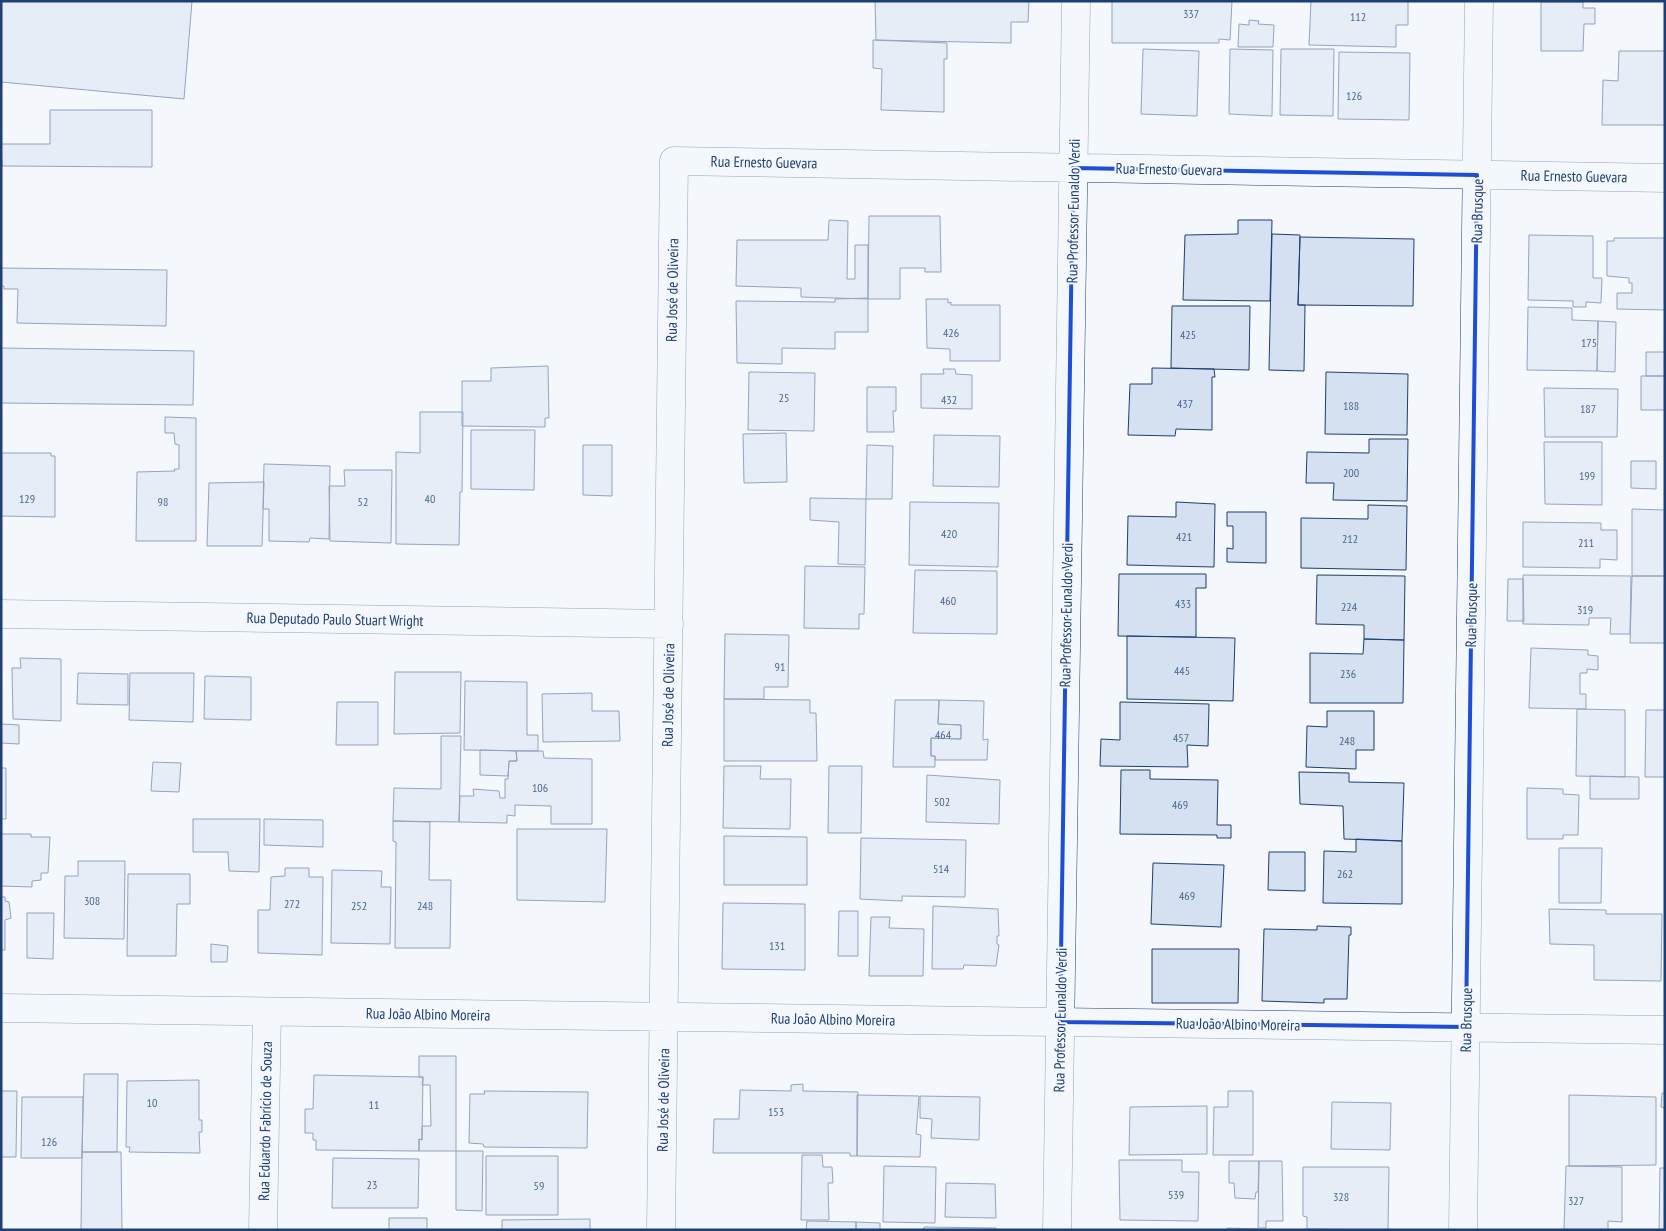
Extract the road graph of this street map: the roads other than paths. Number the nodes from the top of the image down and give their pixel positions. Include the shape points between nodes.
1 (1076, 1) edge
2 (1479, 1) edge
3 (674, 161) joint
4 (1073, 168) junction
5 (1477, 175) junction
6 (1665, 178) edge
7 (1, 614) edge
8 (669, 624) junction
9 (1, 1008) edge
10 (267, 1012) junction
11 (664, 1017) junction
12 (1060, 1022) junction
13 (1466, 1027) junction
14 (1665, 1030) edge
15 (263, 1230) edge
16 (661, 1230) edge
17 (1057, 1230) edge
18 (1463, 1230) edge

1 - 4 street, Rua Professor Eunaldo Verdi
2 - 5 street, Rua Brusque
3 - 4 street, Rua Ernesto Guevara
3 - 8 street, Rua José de Oliveira
4 - 5 street, Rua Ernesto Guevara
4 - 12 street, Rua Professor Eunaldo Verdi
5 - 6 street, Rua Ernesto Guevara
5 - 13 street, Rua Brusque
7 - 8 street, Rua Deputado Paulo Stuart Wright
8 - 11 street, Rua José de Oliveira
9 - 10 street, Rua João Albino Moreira
10 - 11 street, Rua João Albino Moreira
10 - 15 street, Rua Eduardo Fabrício de Souza
11 - 12 street, Rua João Albino Moreira
11 - 16 street, Rua José de Oliveira
12 - 13 street, Rua João Albino Moreira
12 - 17 street, Rua Professor Eunaldo Verdi
13 - 14 street, Rua João Albino Moreira
13 - 18 street, Rua Brusque

